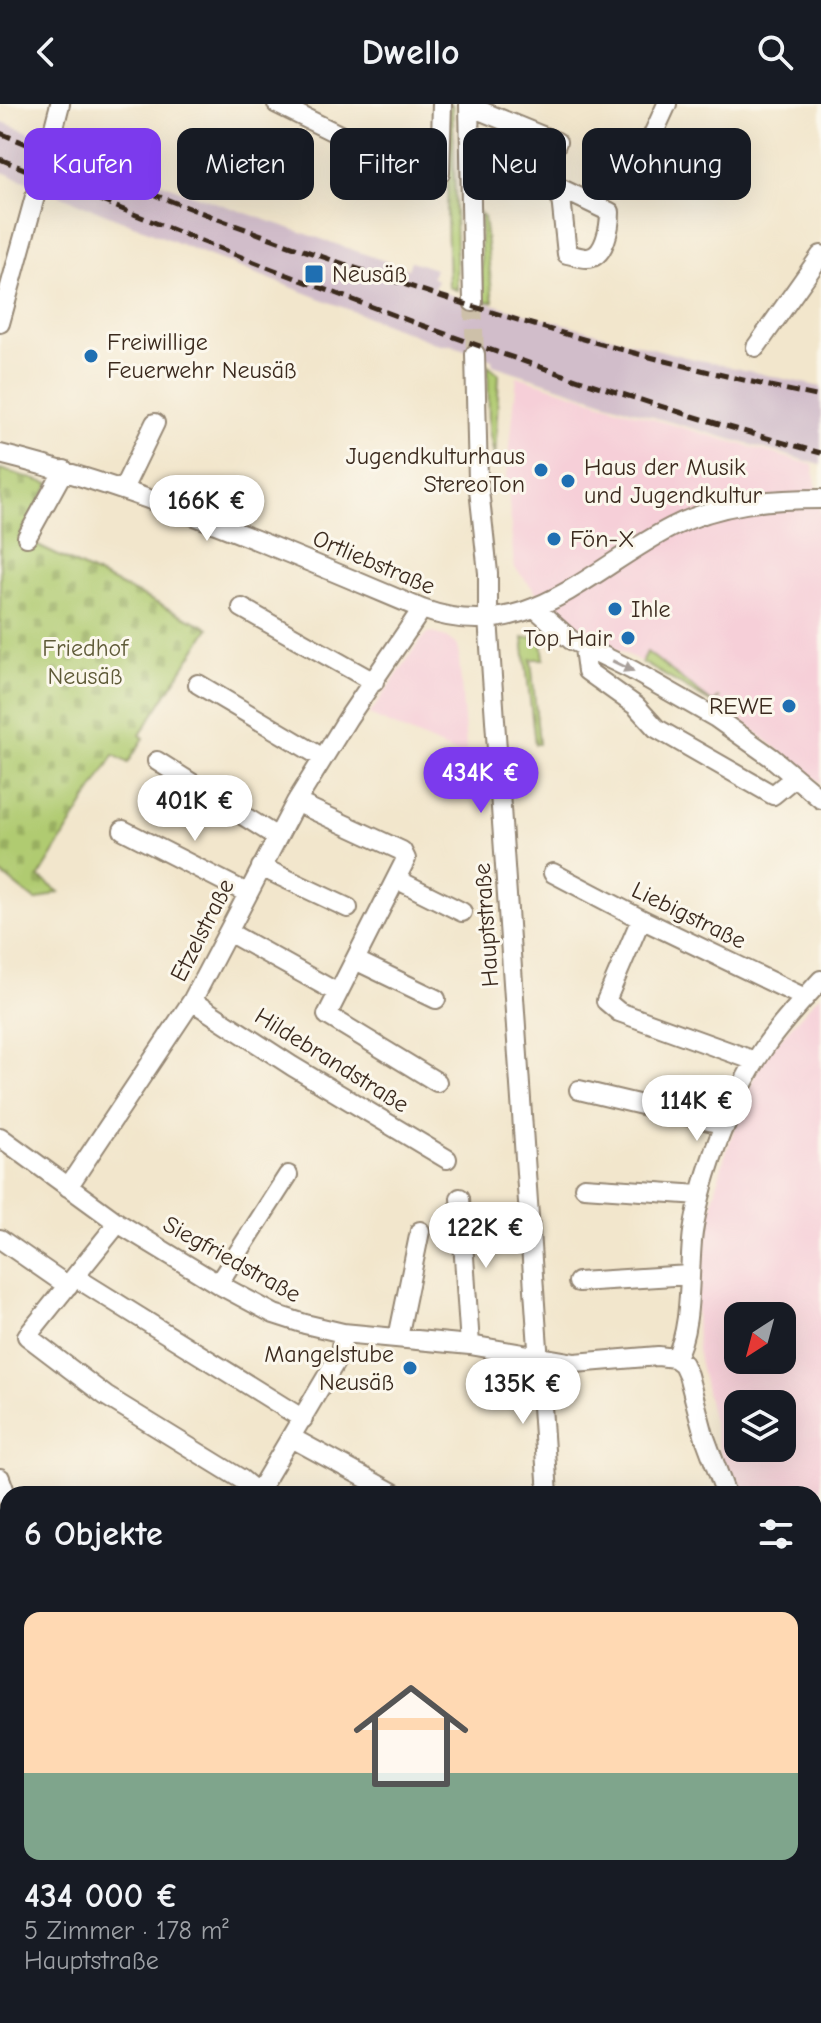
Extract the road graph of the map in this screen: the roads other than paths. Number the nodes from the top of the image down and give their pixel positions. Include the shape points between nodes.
1 (60, 104) edge
2 (277, 104) edge
3 (442, 104) edge
4 (667, 104) edge
5 (469, 105) edge
6 (54, 128) tunnel mouth
7 (524, 128) edge
8 (656, 128) edge
9 (34, 200) tunnel mouth
10 (818, 259) edge
11 (473, 302) tunnel mouth
12 (0, 323) edge
13 (756, 347) dead end
14 (475, 354) tunnel mouth
15 (155, 423) dead end
16 (0, 454) edge
17 (64, 470) junction
18 (123, 489) junction
19 (821, 499) edge
20 (27, 537) dead end
21 (242, 608) dead end
22 (422, 609) junction
23 (536, 609) junction
24 (488, 618) junction
25 (584, 648) junction
26 (374, 682) junction
27 (198, 684) dead end
28 (323, 758) junction
29 (157, 761) dead end
30 (795, 777) junction
31 (821, 799) edge
32 (296, 802) junction
33 (123, 830) dead end
34 (277, 837) junction
35 (261, 867) junction
36 (553, 873) dead end
37 (396, 879) junction
38 (247, 893) junction
39 (348, 908) dead end
40 (462, 912) dead end
41 (641, 919) junction
42 (230, 933) junction
43 (355, 960) junction
44 (821, 980) edge
45 (338, 993) junction
46 (805, 998) junction
47 (436, 999) dead end
48 (192, 1001) junction
49 (755, 1061) junction
50 (437, 1082) dead end
51 (579, 1090) dead end
52 (726, 1125) junction
53 (0, 1137) edge
54 (447, 1159) dead end
55 (288, 1175) dead end
56 (68, 1187) junction
57 (584, 1187) dead end
58 (700, 1195) junction
59 (460, 1198) dead end
60 (118, 1223) junction
61 (420, 1231) dead end
62 (0, 1239) edge
63 (689, 1275) junction
64 (72, 1282) junction
65 (578, 1282) dead end
66 (218, 1284) junction
67 (343, 1333) junction
68 (398, 1338) junction
69 (470, 1345) junction
70 (540, 1357) junction
71 (675, 1358) junction
72 (303, 1419) junction
73 (292, 1438) junction
74 (249, 1486) edge
75 (263, 1486) edge
76 (380, 1486) edge
77 (548, 1486) edge
78 (723, 1486) edge

1 - 6 street
2 - 3 street via 427,178 440,173
4 - 8 street
5 - 7 street
5 - 11 street
9 - 12 street
10 - 13 street
14 - 24 street, Hauptstraße
15 - 18 street
16 - 17 street, Ortliebstraße
17 - 18 street, Ortliebstraße
17 - 20 street
18 - 22 street, Ortliebstraße
19 - 23 street, Ortliebstraße via 769,499 675,526
21 - 26 street
22 - 24 street, Ortliebstraße via 465,621
22 - 26 street, Etzelstraße
23 - 24 street, Ortliebstraße
23 - 25 street
24 - 70 street, Hauptstraße
25 -> 30 street via 716,718
25 - 30 street via 591,676 636,706 656,728 773,795
26 - 28 street, Etzelstraße
27 - 28 street
28 - 32 street, Etzelstraße
29 - 34 street
30 - 31 street
32 - 34 street, Etzelstraße
32 - 37 street via 402,851 406,859
33 - 38 street
34 - 35 street, Etzelstraße
35 - 38 street, Etzelstraße
35 - 39 street
36 - 41 street, Liebigstraße
37 - 40 street
37 - 43 street
38 - 42 street, Etzelstraße
41 - 46 street, Liebigstraße
41 - 49 street via 606,1001 619,1012
42 - 45 street
42 - 48 street, Etzelstraße
43 - 45 street
43 - 47 street
44 - 46 street
45 - 50 street via 327,1015
46 - 49 street
48 - 54 street, Hildebrandstraße
48 - 56 street, Etzelstraße
49 - 52 street
51 - 52 street
52 - 58 street
53 - 56 street, Siegfriedstraße
55 - 66 street
56 - 60 street, Siegfriedstraße
57 - 58 street
58 - 63 street
59 - 69 street
60 - 64 street
60 - 66 street, Siegfriedstraße
61 - 68 street
62 - 64 street
63 - 65 street
63 - 71 street via 685,1337
64 - 72 street
64 - 74 street via 27,1336 106,1396
66 - 67 street, Siegfriedstraße via 274,1314
67 - 68 street, Siegfriedstraße
67 - 72 street via 340,1354
68 - 69 street, Siegfriedstraße
69 - 70 street, Siegfriedstraße
70 - 71 street, Siegfriedstraße via 591,1364
70 - 77 street, Hauptstraße
71 - 78 street via 688,1375
72 - 73 street
73 - 75 street
73 - 76 street

